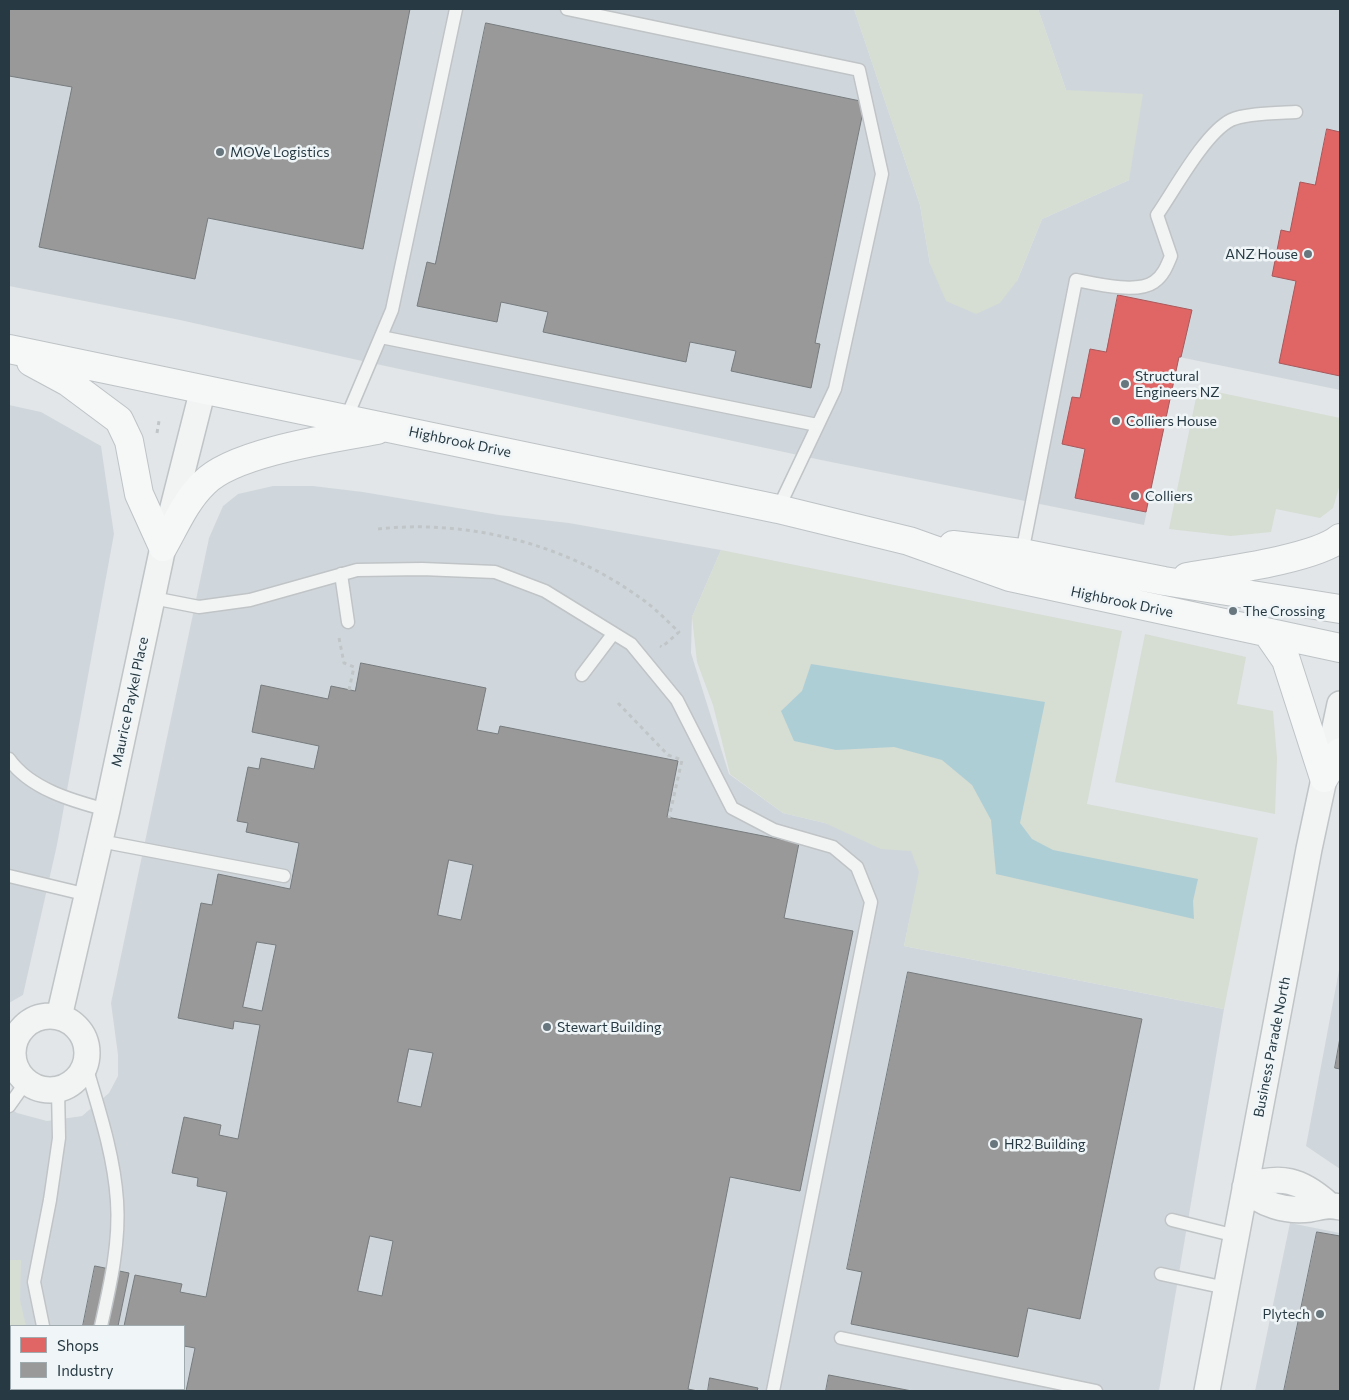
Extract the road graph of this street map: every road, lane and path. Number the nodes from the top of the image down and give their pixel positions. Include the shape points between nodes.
1 (456, 9) edge
2 (567, 9) edge
3 (1296, 112) dead end
4 (381, 337) junction
5 (9, 349) edge
6 (203, 389) junction
7 (346, 419) junction
8 (159, 421) dead end
9 (818, 426) junction
10 (391, 427) junction
11 (157, 434) dead end
12 (778, 509) junction
13 (378, 529) dead end
14 (1340, 538) edge
15 (909, 541) junction
16 (163, 547) junction
17 (1022, 553) junction
18 (341, 574) junction
19 (1164, 580) junction
20 (152, 598) junction
21 (1340, 609) edge
22 (342, 625) joint
23 (679, 632) dead end
24 (613, 634) junction
25 (1268, 634) junction
26 (1340, 648) edge
27 (582, 674) dead end
28 (349, 690) dead end
29 (618, 703) dead end
30 (1340, 704) edge
31 (1340, 752) edge
32 (9, 759) edge
33 (1324, 778) junction
34 (107, 810) junction
35 (669, 818) dead end
36 (100, 841) junction
37 (9, 876) edge
38 (284, 876) dead end
39 (88, 895) junction
40 (59, 1016) junction
41 (86, 1066) junction
42 (26, 1082) junction
43 (58, 1090) junction
44 (9, 1106) edge
45 (1245, 1187) junction
46 (1334, 1206) edge
47 (1172, 1220) dead end
48 (1236, 1236) junction
49 (1161, 1274) dead end
50 (1226, 1288) junction
51 (43, 1325) edge
52 (101, 1325) edge
53 (840, 1338) dead end
54 (773, 1391) edge
55 (1096, 1391) edge
56 (1207, 1391) edge

1 - 4 lane via 392,310
2 - 9 lane via 859,70 882,174 835,389
3 - 17 lane via 1231,120 1203,144 1157,214 1171,256 1165,270 1153,283 1137,287 1109,286 1076,280
4 - 7 lane
4 - 9 lane
5 - 6 main road, Highbrook Drive
5 - 16 main road via 68,382 120,420 129,441 139,494
6 - 7 main road, Highbrook Drive
6 - 16 street, Maurice Paykel Place
7 - 10 main road, Highbrook Drive
8 - 11 path
9 - 12 lane
10 - 12 main road, Highbrook Drive
10 - 16 main road via 297,445 221,470 196,491
12 - 15 main road, Highbrook Drive
13 - 23 path via 403,526 479,532 523,542 606,577 640,597
14 - 19 main road via 1304,554
15 - 17 main road, Highbrook Drive
15 - 25 main road, Highbrook Drive via 1010,577
16 - 20 street, Maurice Paykel Place
17 - 19 main road, Highbrook Drive
18 - 20 lane via 250,600 199,607
18 - 22 lane
18 - 24 lane via 357,570 422,569 495,572 545,591
19 - 21 main road, Highbrook Drive
20 - 34 street, Maurice Paykel Place
22 - 28 path via 344,663 354,667
24 - 27 lane
24 - 54 lane via 631,644 676,700 732,808 774,830 833,847 857,867 871,902
25 - 26 main road, Highbrook Drive
25 - 33 main road via 1286,660
29 - 35 path via 668,755 682,760
30 - 33 street, Business Parade North
31 - 33 main road
32 - 34 lane via 32,781 68,798
33 - 45 street, Business Parade North
34 - 36 street, Maurice Paykel Place
36 - 38 lane
36 - 39 street, Maurice Paykel Place
37 - 39 lane
39 - 40 street, Maurice Paykel Place
40 - 41 street via 80,1030 86,1042
40 - 42 street via 31,1020 20,1030 14,1043 13,1057 17,1071
41 - 43 street via 70,1086
41 - 52 lane via 101,1113 118,1202 114,1269
42 - 43 street via 36,1088
42 - 44 lane
43 - 51 lane via 59,1138 34,1282
45 - 46 street via 1271,1180 1292,1181 1311,1189
45 - 48 street, Business Parade North
47 - 48 lane
48 - 50 street, Business Parade North
49 - 50 lane
50 - 56 street, Business Parade North
53 - 55 lane

